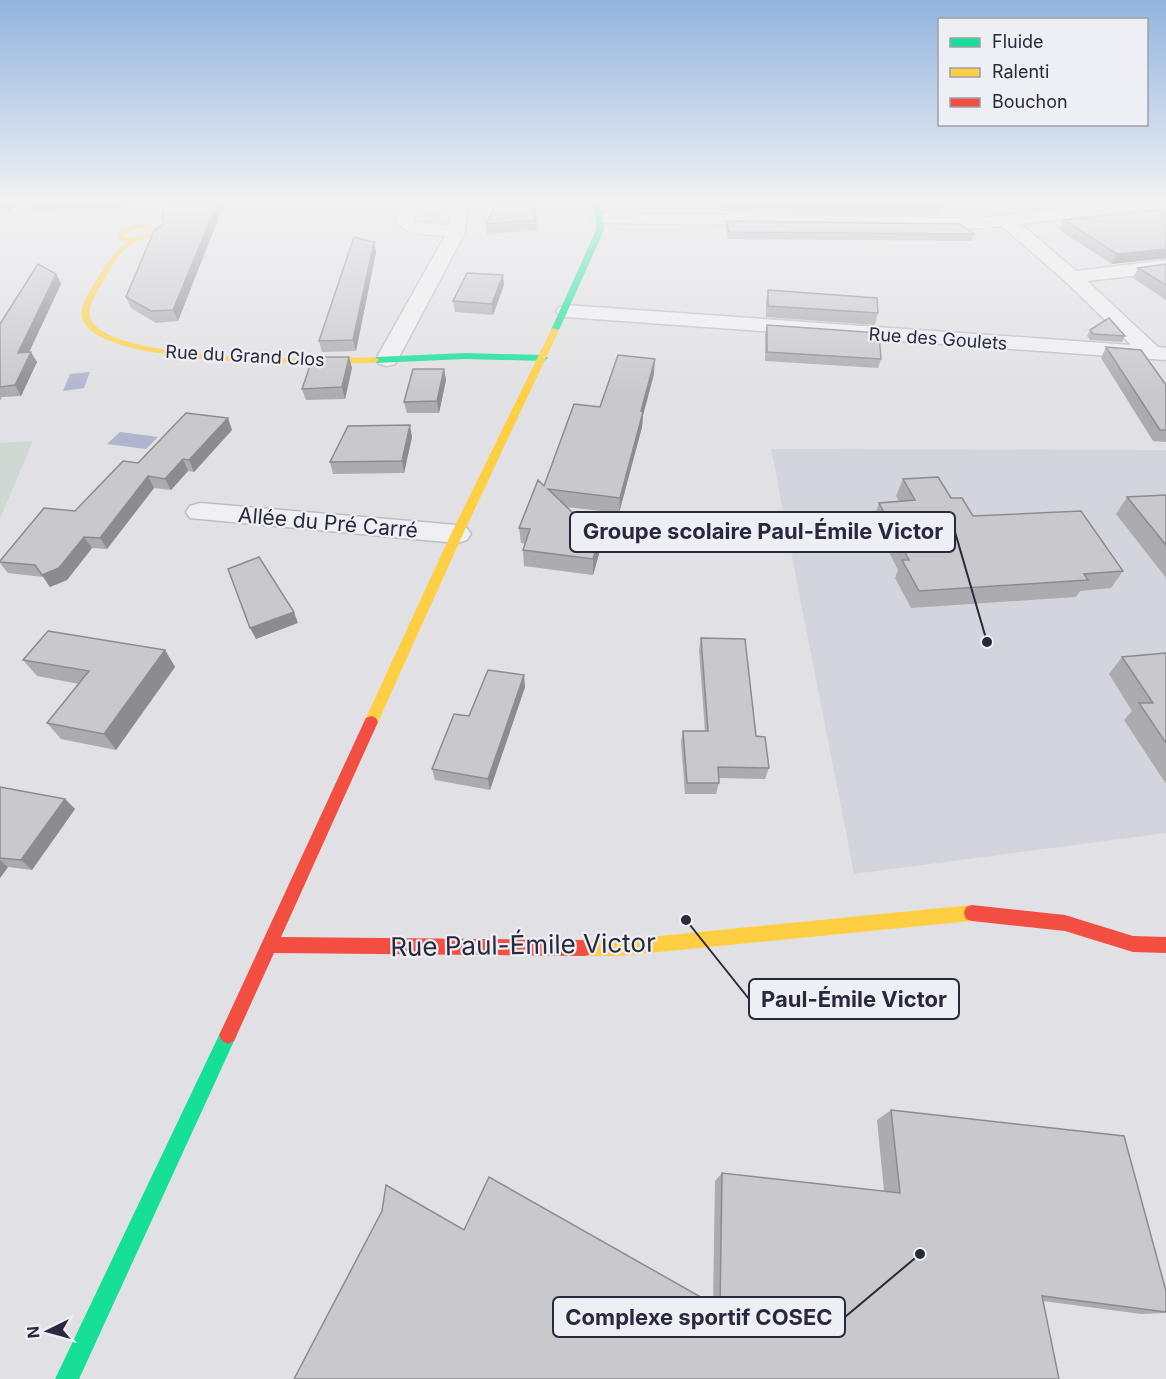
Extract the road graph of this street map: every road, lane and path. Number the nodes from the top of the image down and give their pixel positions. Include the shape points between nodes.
1 (111, 268) edge
2 (436, 268) edge
3 (585, 268) edge
4 (1061, 268) edge
5 (1146, 268) edge
6 (1072, 277) junction
7 (566, 311) junction
8 (1160, 354) edge
9 (544, 358) junction
10 (387, 359) junction
11 (200, 512) dead end
12 (457, 534) junction
13 (270, 945) junction
14 (1166, 945) edge
15 (67, 1379) edge

1 - 10 street, Rue du Grand Clos via 93,290 85,312 88,321 106,337 137,348 281,360
2 - 10 street
3 - 7 street
4 - 6 street
5 - 6 street
6 - 8 street
7 - 8 street, Rue des Goulets
7 - 9 street
9 - 10 street, Rue du Grand Clos via 510,355
9 - 12 street
11 - 12 street, Allée du Pré Carré
12 - 13 street
13 - 14 street, Rue Paul-Émile Victor via 619,948 966,912 1065,924 1133,944
13 - 15 street

